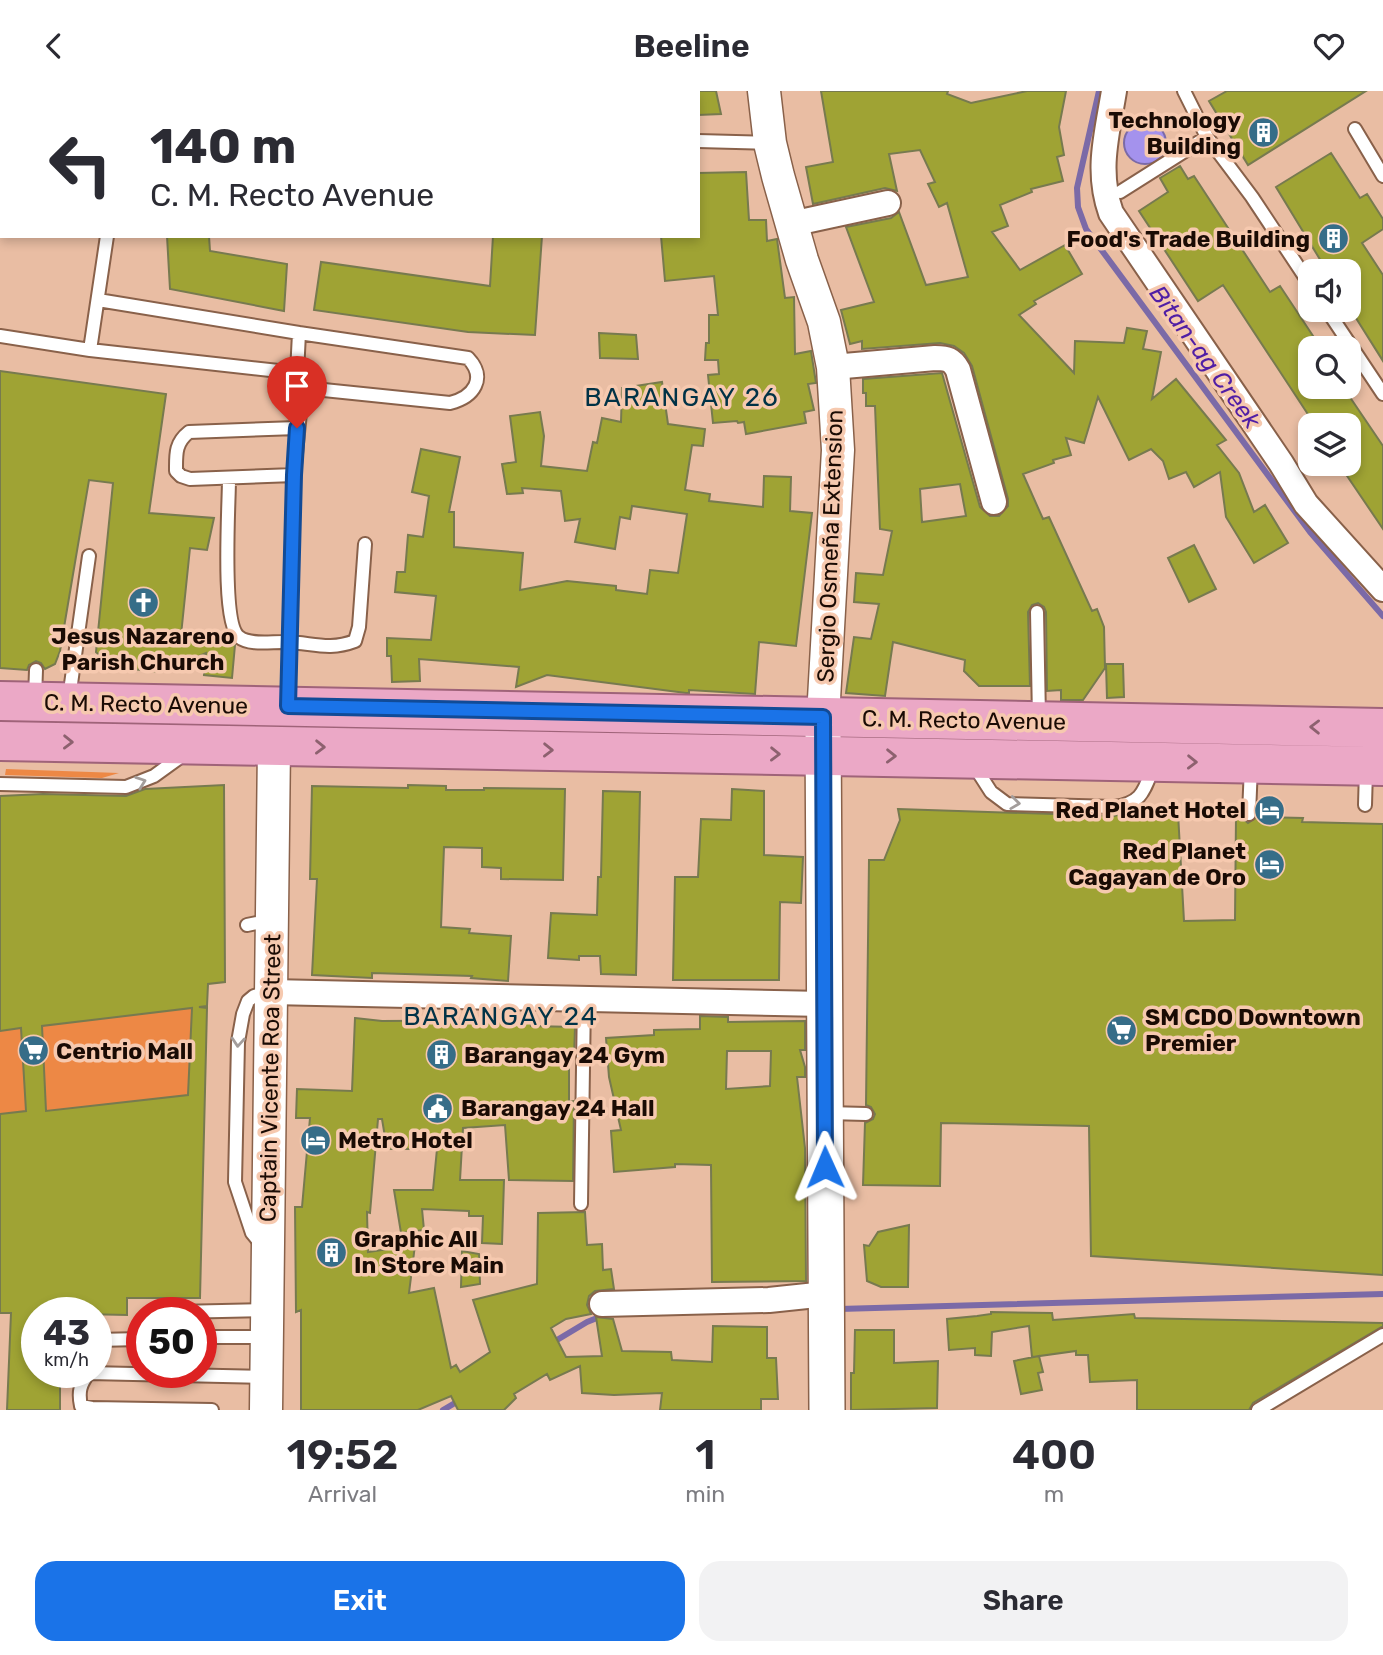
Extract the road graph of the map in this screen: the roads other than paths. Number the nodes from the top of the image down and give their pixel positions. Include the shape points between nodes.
1 (764, 91) edge
2 (1114, 91) edge
3 (1184, 91) edge
4 (1355, 129) dead end
5 (1208, 137) junction
6 (700, 141) edge
7 (770, 143) junction
8 (1383, 176) edge
9 (1120, 192) dead end
10 (888, 203) dead end
11 (791, 224) junction
12 (107, 238) edge
13 (1298, 266) edge
14 (98, 300) junction
15 (1336, 322) edge
16 (299, 333) junction
17 (0, 336) edge
18 (90, 350) junction
19 (833, 367) junction
20 (297, 373) junction
21 (1379, 379) edge
22 (300, 389) junction
23 (1383, 394) edge
24 (297, 428) junction
25 (294, 475) junction
26 (229, 479) junction
27 (994, 502) dead end
28 (365, 544) dead end
29 (89, 556) dead end
30 (1383, 589) edge
31 (1037, 612) dead end
32 (290, 642) junction
33 (35, 694) edge
34 (288, 706) junction
35 (823, 717) junction
36 (1039, 722) junction
37 (0, 741) edge
38 (197, 745) junction
39 (274, 746) junction
40 (1372, 747) edge
41 (823, 755) junction
42 (1251, 763) junction
43 (0, 784) edge
44 (1365, 805) dead end
45 (1249, 814) dead end
46 (271, 992) junction
47 (584, 999) junction
48 (824, 1004) junction
49 (825, 1113) junction
50 (866, 1114) dead end
51 (581, 1204) dead end
52 (826, 1294) junction
53 (602, 1304) dead end
54 (217, 1317) edge
55 (266, 1324) junction
56 (217, 1334) edge
57 (1383, 1335) edge
58 (266, 1377) junction
59 (212, 1410) edge
60 (266, 1410) edge
61 (827, 1410) edge
62 (1258, 1410) edge

1 - 7 street, Sergio Osmeña Extension
2 - 30 street via 1102,166 1111,213 1306,504
3 - 5 lane
4 - 8 lane
5 - 9 lane
5 - 13 lane
6 - 7 lane
7 - 11 street, Sergio Osmeña Extension
10 - 11 street
11 - 19 street, Sergio Osmeña Extension via 824,321
12 - 14 lane
14 - 16 lane
14 - 18 lane
15 - 21 lane
16 - 20 lane
16 - 22 lane via 468,358 478,377 474,389 450,403
17 - 18 lane
18 - 20 lane
19 - 27 street via 935,358 953,362
19 - 35 street, Sergio Osmeña Extension via 838,463
20 - 22 lane
21 - 23 lane
22 - 24 lane
24 - 25 lane
24 - 26 lane via 199,430 180,439 176,471 181,476
25 - 26 lane
25 - 32 lane
26 - 32 lane via 228,598 233,629 250,641
28 - 32 lane via 355,641 339,647
29 - 33 lane
31 - 36 lane
32 - 34 lane
33 - 34 highway, C. M. Recto Avenue
34 - 35 highway, C. M. Recto Avenue
35 - 36 highway, C. M. Recto Avenue
35 - 41 main road
40 -> 36 highway, C. M. Recto Avenue
37 -> 38 highway, C. M. Recto Avenue
38 - 39 highway, C. M. Recto Avenue
43 -> 38 lane via 126,787 154,776
39 -> 41 highway, C. M. Recto Avenue
39 - 46 street, Captain Vicente Roa Street via 260,922
40 - 42 highway, C. M. Recto Avenue
40 - 44 lane
41 -> 42 highway, C. M. Recto Avenue
41 - 48 main road
42 - 45 lane
46 - 47 street
46 - 55 street, Captain Vicente Roa Street
47 - 48 street
47 - 51 lane
48 - 49 main road
49 - 50 lane
49 - 52 main road
52 - 53 street
52 - 61 main road
54 - 55 lane
55 - 56 lane
55 - 58 street, Captain Vicente Roa Street
57 - 62 lane
58 - 59 lane via 89,1373 79,1394 81,1406 92,1409
58 - 60 street, Captain Vicente Roa Street

